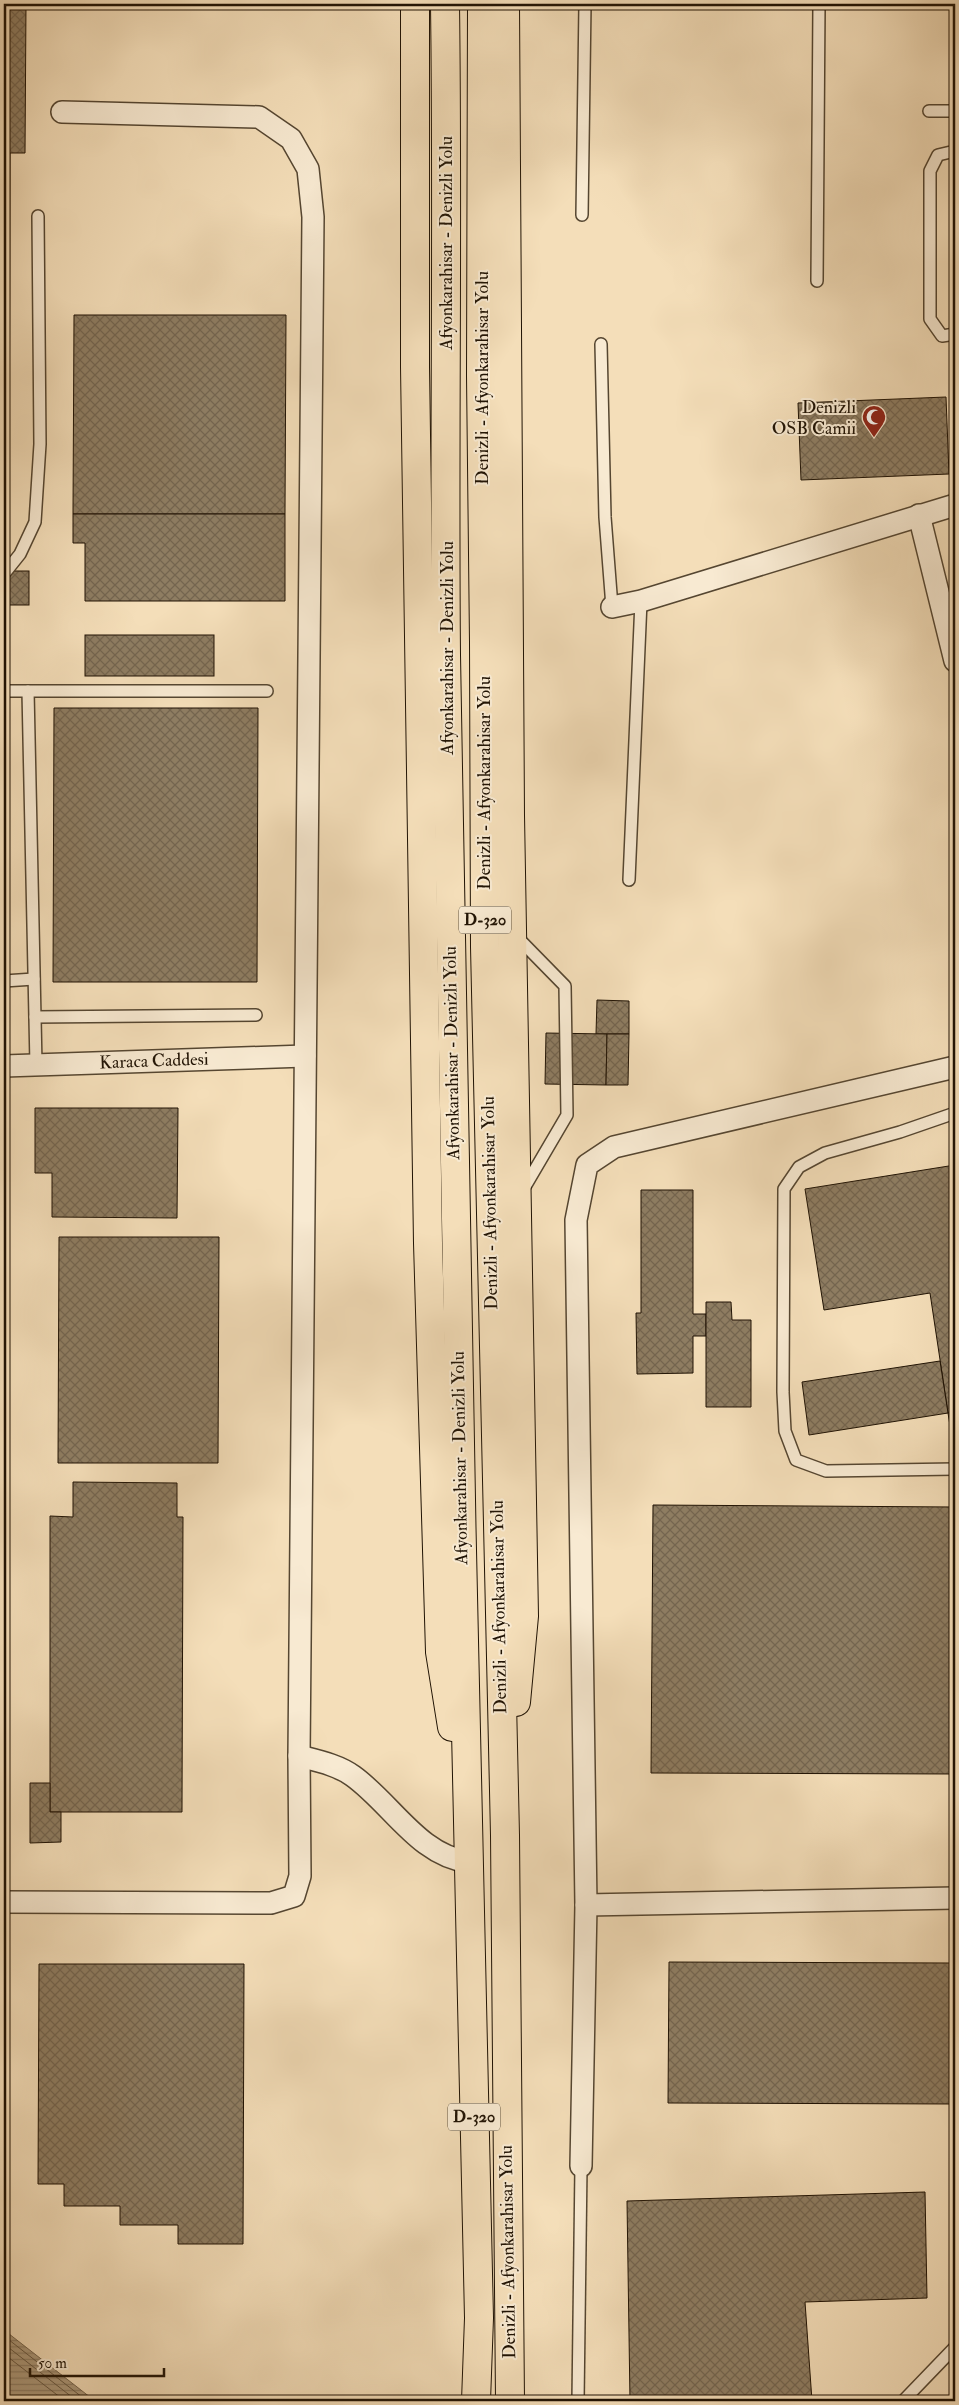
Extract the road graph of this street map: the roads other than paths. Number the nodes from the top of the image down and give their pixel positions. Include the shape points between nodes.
1 (415, 4) edge
2 (445, 4) edge
3 (482, 4) edge
4 (506, 4) edge
5 (585, 4) edge
6 (819, 4) edge
7 (929, 111) dead end
8 (955, 111) edge
9 (62, 112) dead end
10 (955, 151) edge
11 (582, 215) dead end
12 (38, 216) dead end
13 (817, 281) dead end
14 (955, 334) edge
15 (601, 344) dead end
16 (955, 505) edge
17 (919, 515) junction
18 (4, 574) edge
19 (641, 601) junction
20 (612, 606) joint
21 (955, 661) edge
22 (4, 691) edge
23 (28, 691) junction
24 (267, 691) dead end
25 (629, 880) dead end
26 (512, 931) junction
27 (34, 979) junction
28 (4, 981) edge
29 (256, 1015) dead end
30 (35, 1017) junction
31 (305, 1056) junction
32 (36, 1065) junction
33 (4, 1066) edge
34 (955, 1067) edge
35 (955, 1113) edge
36 (517, 1200) junction
37 (955, 1468) edge
38 (299, 1756) junction
39 (468, 1832) junction
40 (505, 1836) junction
41 (469, 1862) junction
42 (955, 1898) edge
43 (4, 1902) edge
44 (586, 1905) junction
45 (581, 2166) joint
46 (955, 2347) edge
47 (476, 2401) edge
48 (510, 2401) edge
49 (578, 2401) edge
50 (903, 2401) edge

1 - 39 highway via 414,367 428,1243 440,1652
2 - 39 highway, Afyonkarahisar - Denizli Yolu / D-320 via 446,656
3 - 40 highway, Denizli - Afyonkarahisar Yolu / D-320 via 485,946
4 - 26 highway
5 - 11 lane
6 - 13 lane
7 - 8 lane
9 - 31 street via 259,117 291,138 308,169 313,217
10 - 14 lane via 938,155 930,171 930,319 942,336
12 - 18 lane via 40,444 35,522 20,554
15 - 20 lane via 605,517
16 - 17 street
17 - 19 street
17 - 21 street
19 - 20 street
19 - 25 lane
22 - 23 lane
23 - 24 lane
23 - 27 lane
26 - 36 highway
26 - 36 lane via 565,986 566,1006 567,1114
27 - 28 lane
27 - 30 lane
29 - 30 lane
30 - 32 lane
31 - 32 street, Karaca Caddesi
31 - 38 street
32 - 33 street, Karaca Caddesi
34 - 44 street via 614,1147 587,1165 576,1220
35 - 37 lane via 825,1153 799,1167 784,1189 782,1288 785,1431 796,1460 826,1470
36 - 40 highway via 524,1616
38 - 41 street via 354,1776 433,1850 449,1858
38 - 43 street via 300,1876 294,1896 271,1903
39 - 41 highway, Denizli - Afyonkarahisar Yolu / D-320
40 - 48 highway, Denizli - Afyonkarahisar Yolu / D-320
41 - 47 highway, Denizli - Afyonkarahisar Yolu / D-320 via 478,2308
42 - 44 street
44 - 45 street
45 - 49 lane
46 - 50 lane

